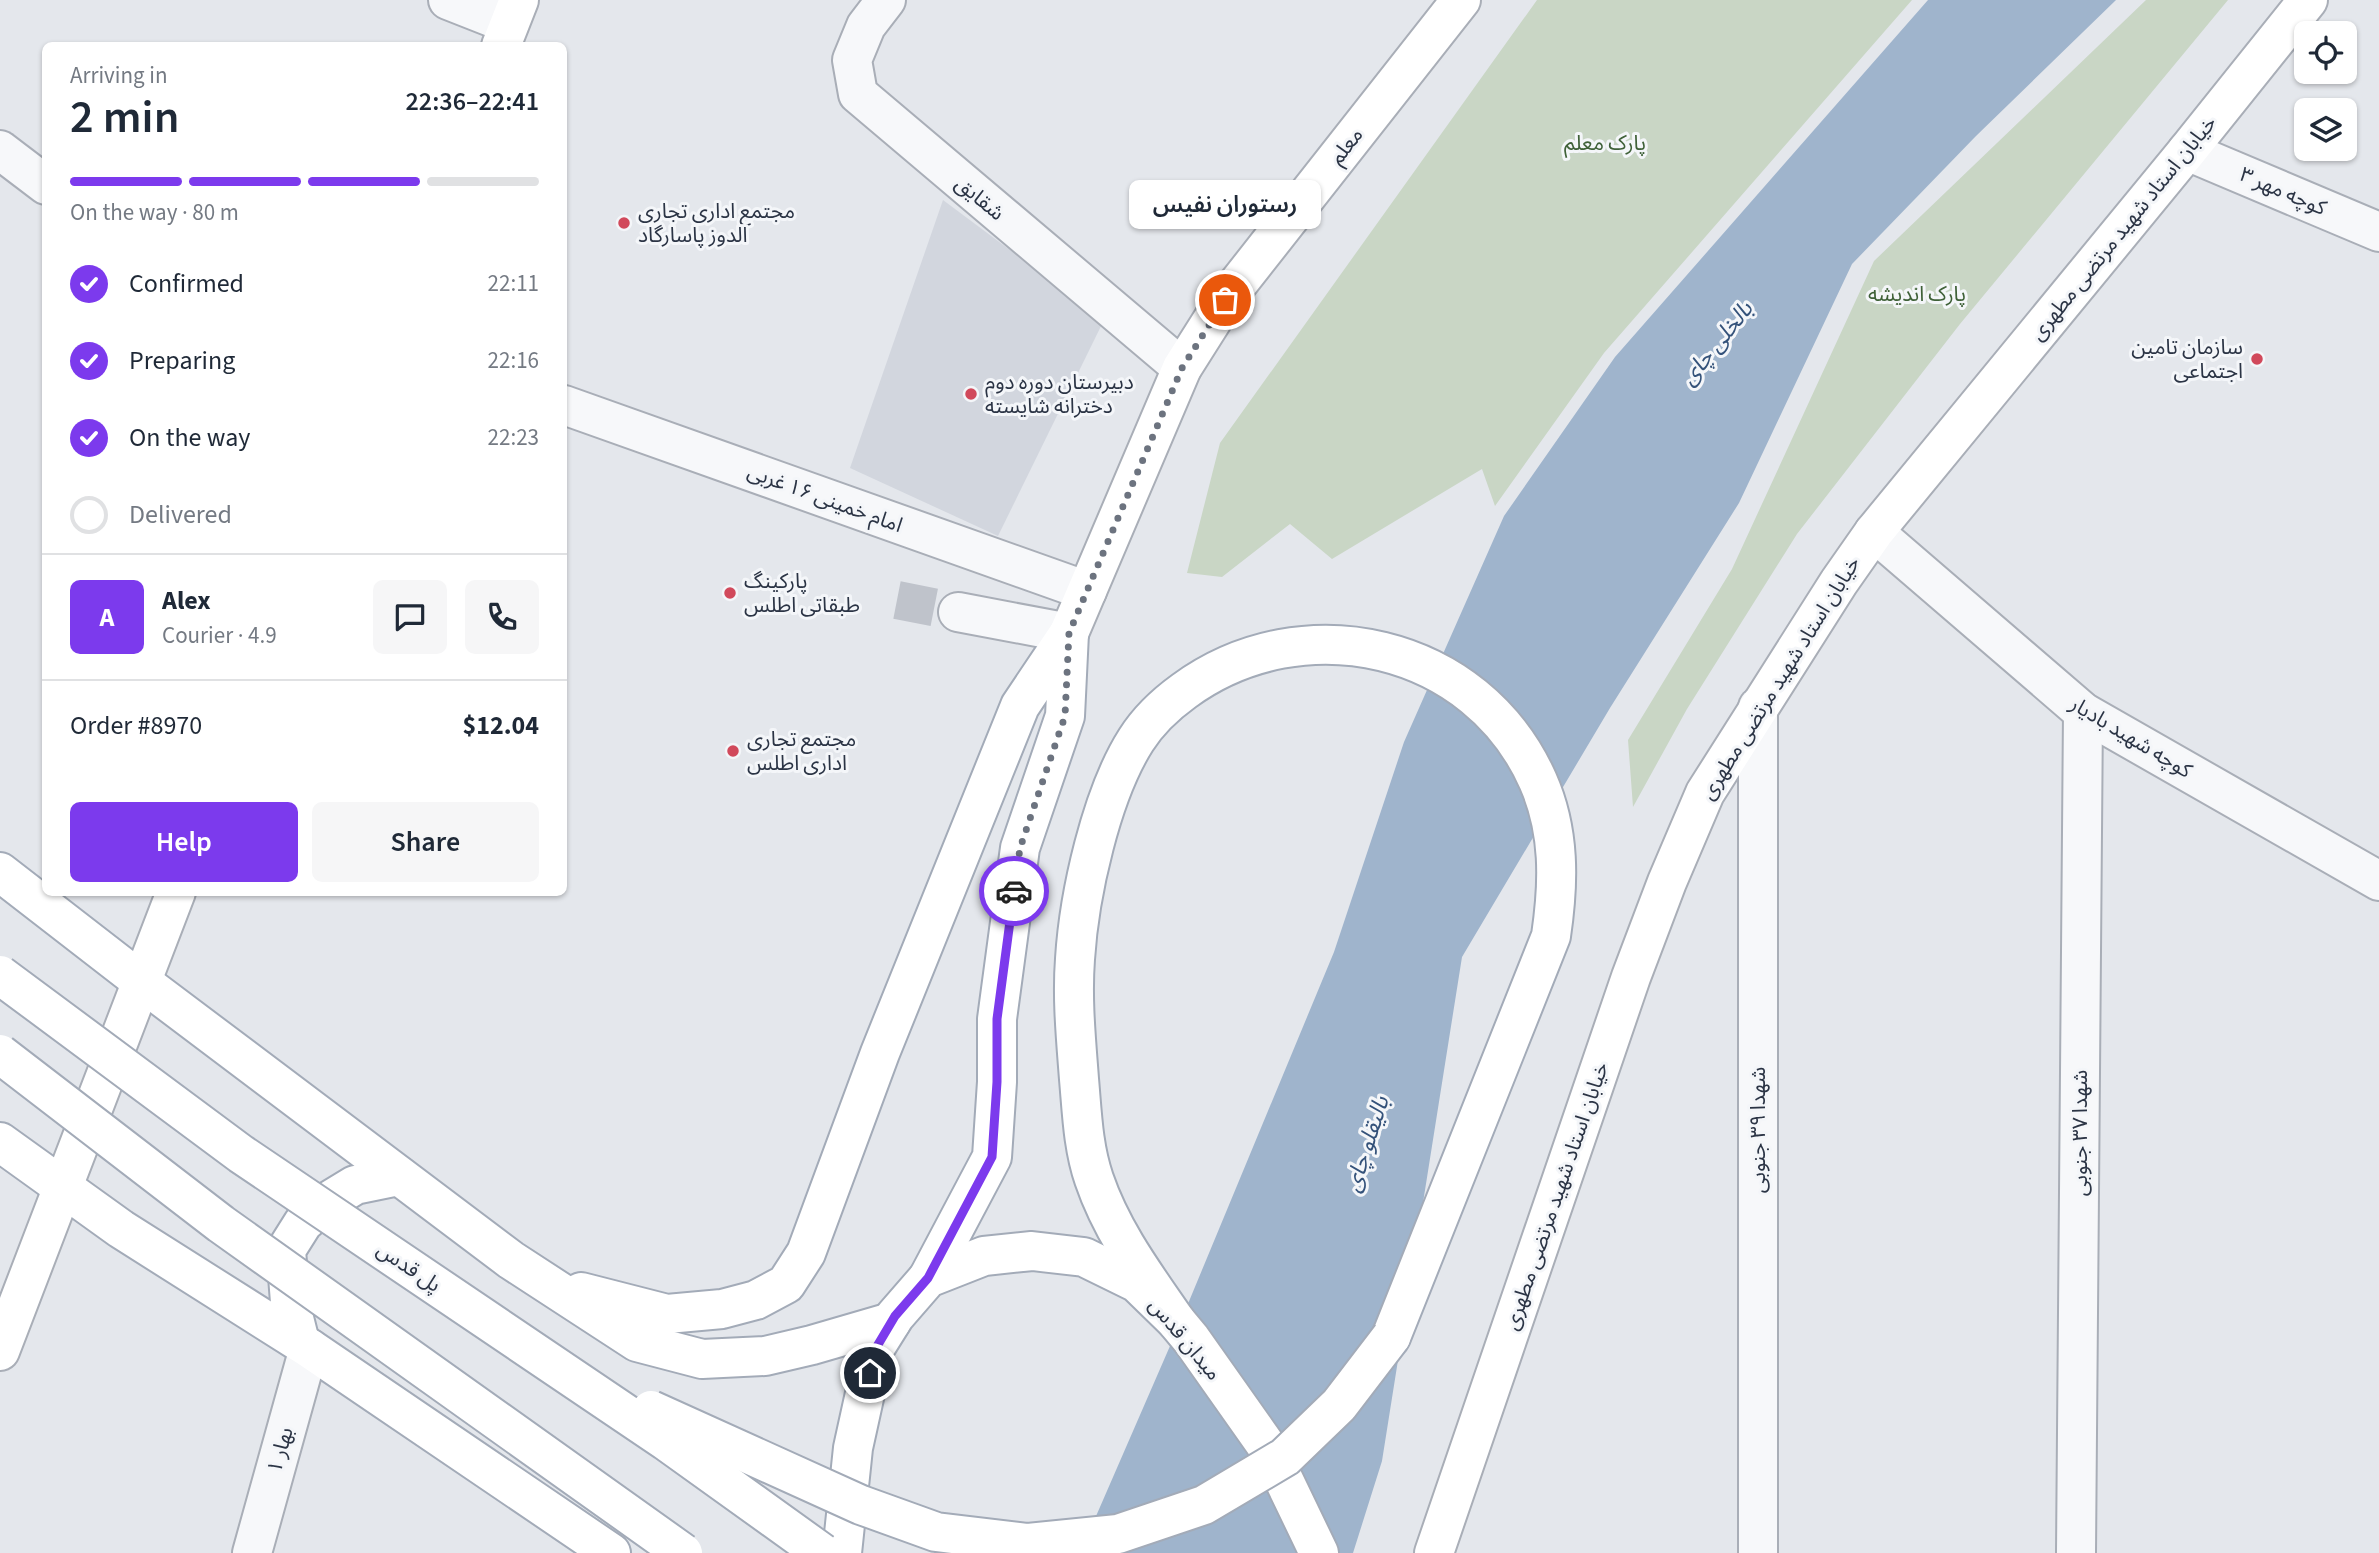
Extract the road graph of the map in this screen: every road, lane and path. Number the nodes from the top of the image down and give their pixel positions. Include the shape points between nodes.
1 (448, 0) edge
2 (886, 0) edge
3 (1461, 0) edge
4 (2308, 0) edge
5 (510, 23) edge
6 (0, 150) edge
7 (2187, 151) junction
8 (42, 182) edge
9 (2379, 232) edge
10 (1182, 368) junction
11 (567, 406) edge
12 (1874, 533) junction
13 (1087, 591) junction
14 (958, 612) tunnel mouth
15 (1069, 633) junction
16 (1758, 707) junction
17 (2083, 712) junction
18 (0, 872) edge
19 (2379, 881) edge
20 (174, 896) edge
21 (0, 975) edge
22 (142, 982) junction
23 (0, 1054) edge
24 (0, 1142) edge
25 (399, 1176) junction
26 (62, 1189) junction
27 (536, 1277) junction
28 (928, 1278) junction
29 (1176, 1321) junction
30 (891, 1322) junction
31 (304, 1345) junction
32 (0, 1350) edge
33 (557, 1367) junction
34 (251, 1553) edge
35 (611, 1553) edge
36 (683, 1553) edge
37 (822, 1553) edge
38 (842, 1553) edge
39 (1319, 1553) edge
40 (1434, 1553) edge
41 (1758, 1553) edge
42 (2076, 1553) edge

1 - 5 street
2 - 10 street, شقایق via 866,26 852,60 858,94
3 - 10 main road, معلم via 1225,300
4 - 7 main road, خیابان استاد شهید مرتضی مطهری
6 - 8 street
7 - 9 street, کوچه مهر ۳
7 - 12 main road, خیابان استاد شهید مرتضی مطهری
10 - 13 main road, معلم
11 - 13 street, امام خمینی ۱۶ غربی
12 - 16 main road, خیابان استاد شهید مرتضی مطهری
12 - 17 street, کوچه شهید بادیار
13 - 15 main road, معلم
14 - 15 street
15 - 27 main road via 1020,706 880,1054 806,1253 786,1284 756,1300 722,1309 667,1314
15 - 28 main road via 1065,716 1020,848 997,1019 992,1157
16 - 40 main road, خیابان استاد شهید مرتضی مطهری via 1705,793 1667,882
16 - 41 street, شهدا ۳۹ جنوبی
17 - 19 street, کوچه شهید بادیار
17 - 42 street, شهدا ۳۷ جنوبی
18 - 22 main road
20 - 22 main road
21 - 33 main road, پل قدس, bridge via 241,1154
22 - 25 main road
22 - 26 main road
23 - 36 main road, bridge via 221,1224
24 - 26 main road
25 - 27 main road
25 - 31 main road via 355,1185 327,1202 303,1223 286,1250 290,1302
26 - 31 main road
26 - 32 main road
27 - 30 main road via 637,1342 702,1359 765,1356
28 - 29 main road, میدان قدس via 984,1256 1032,1251 1084,1256 1137,1283
28 - 30 main road, میدان قدس
29 - 33 main road, bridge via 1119,1238 1086,1150 1075,960 1080,909 1105,812 1136,739 1156,715 1213,672 1282,647 1320,643 1390,653 1461,687 1492,714 1518,746 1538,780 1551,818 1558,858 1557,896 1551,936 1391,1337 1339,1405 1285,1457 1204,1505 1118,1534 1028,1543 936,1532 861,1505
29 - 39 main road, میدان قدس via 1270,1451
30 - 38 main road, میدان قدس via 876,1348 853,1448
31 - 34 street, بهار ۱
31 - 35 main road
33 - 37 main road, پل قدس, bridge

